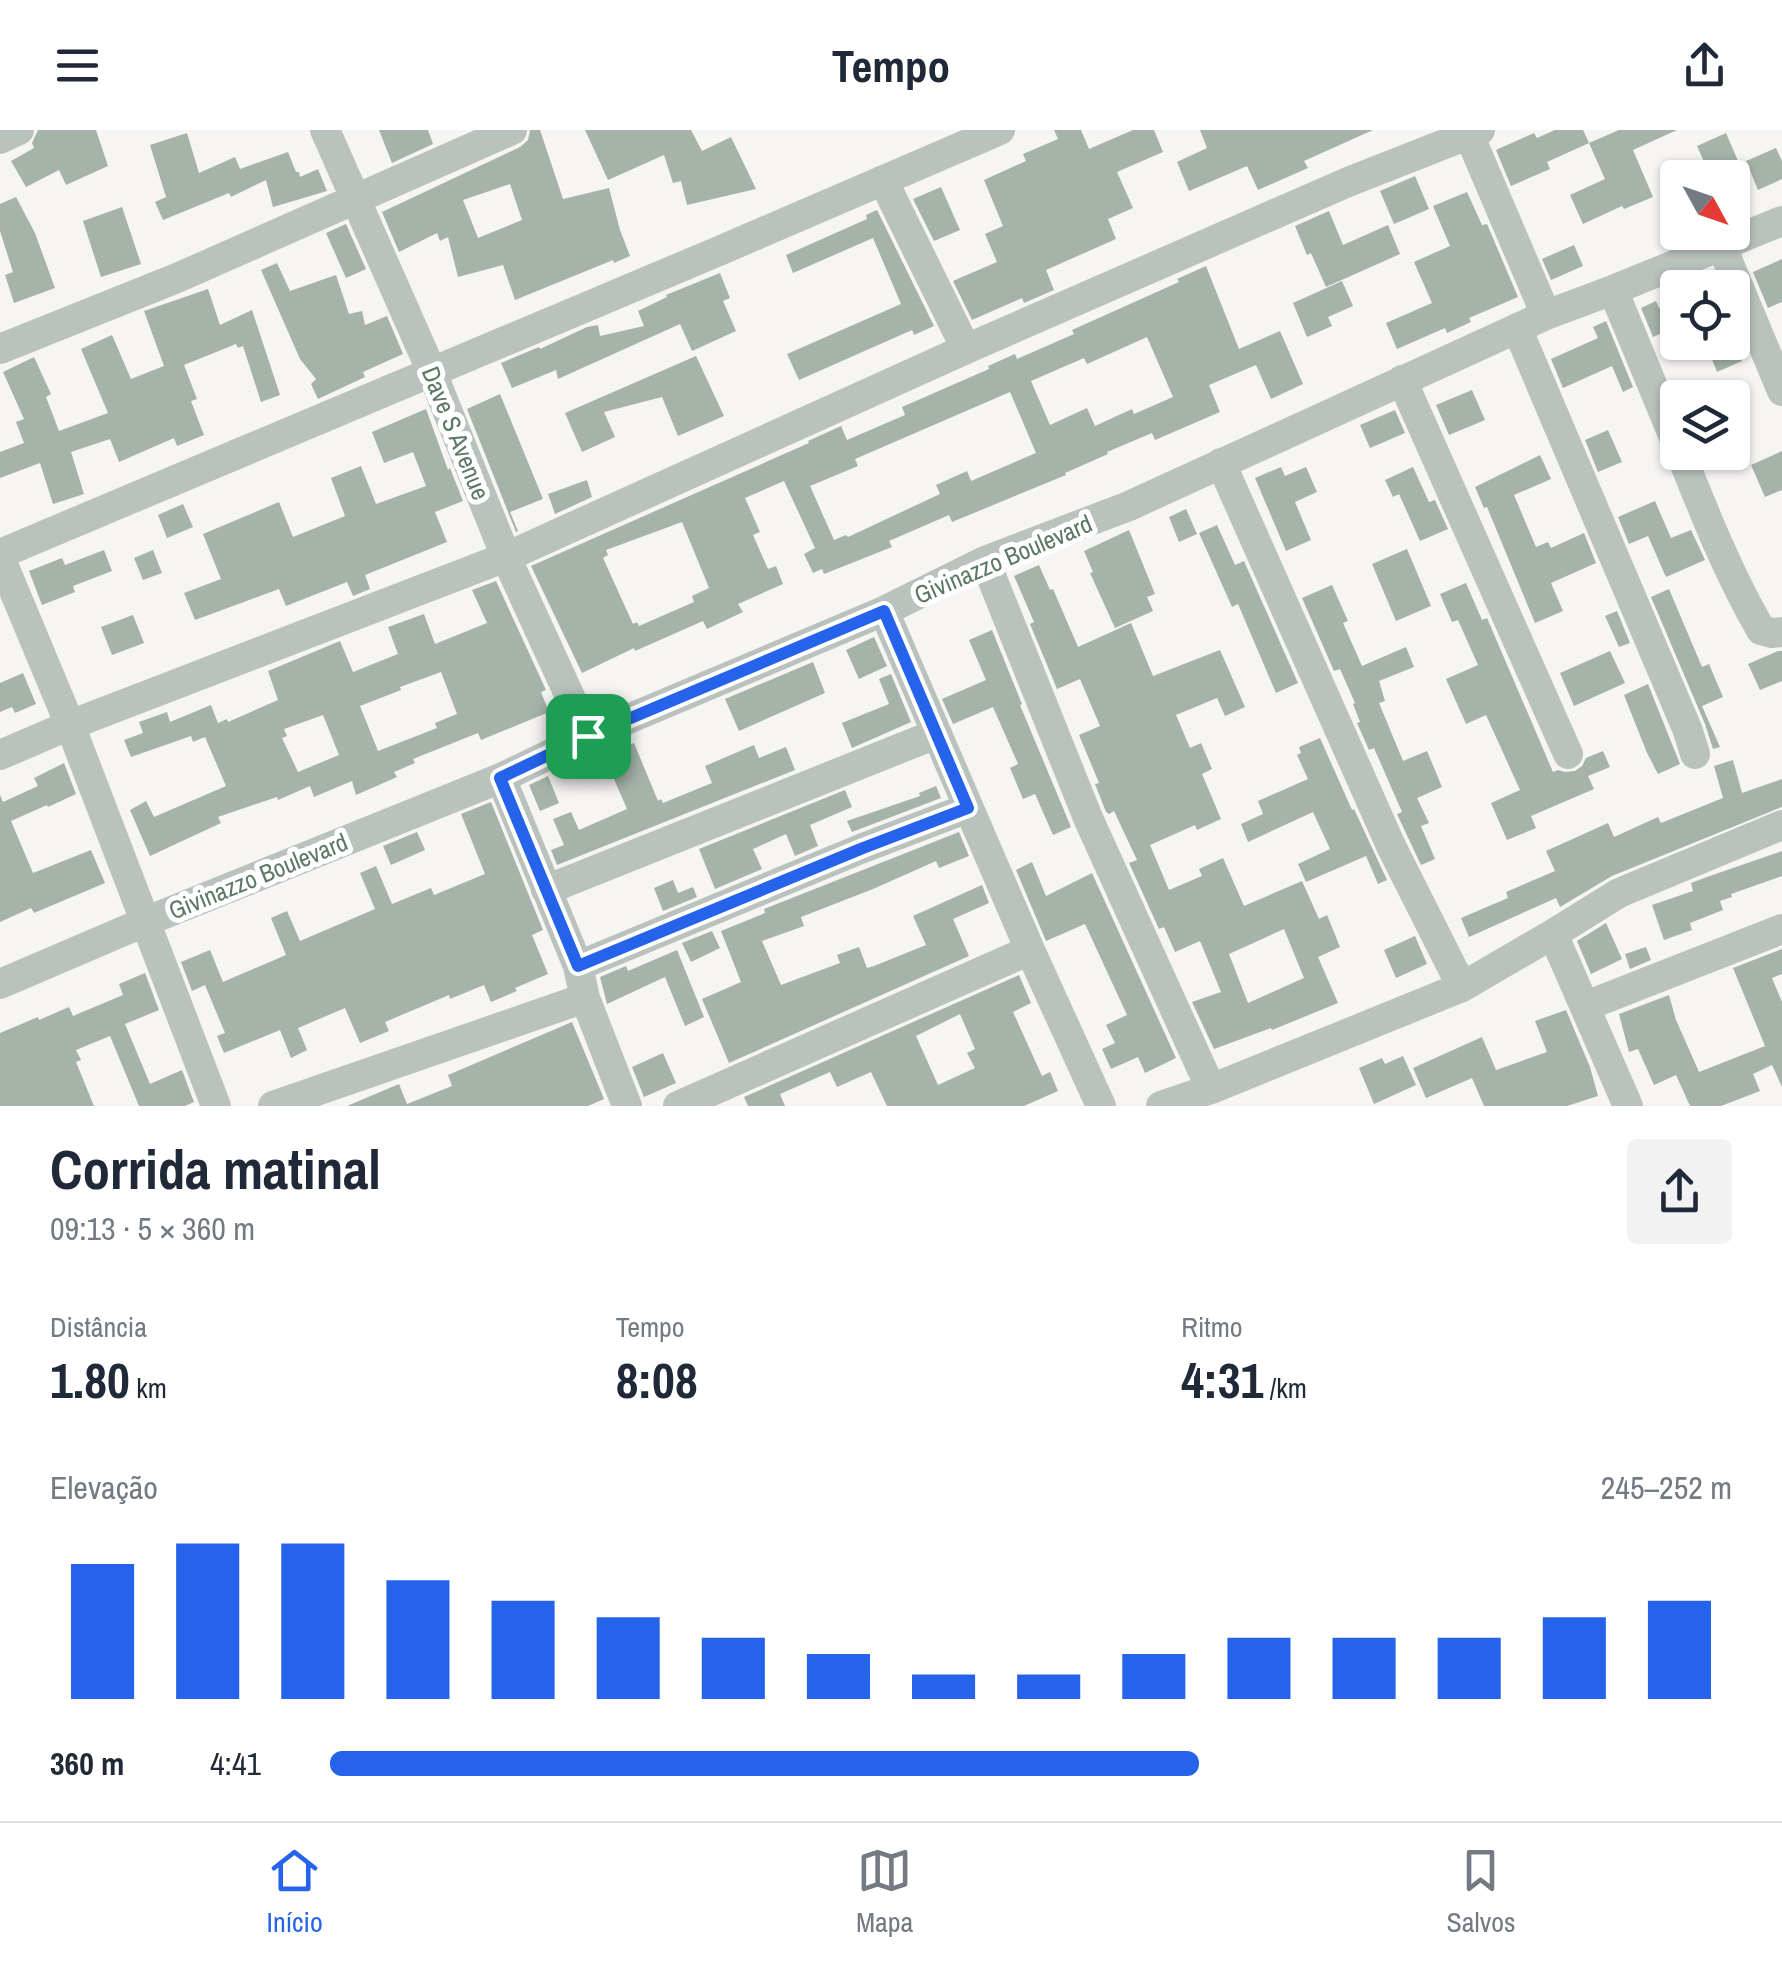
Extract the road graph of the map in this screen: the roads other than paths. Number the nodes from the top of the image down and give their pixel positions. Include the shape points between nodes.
1 (19, 130) edge
2 (324, 130) edge
3 (512, 130) edge
4 (1000, 130) edge
5 (1472, 132) edge
6 (0, 139) edge
7 (883, 180) junction
8 (355, 200) junction
9 (1782, 221) edge
10 (1750, 235) edge
11 (1714, 250) edge
12 (1723, 250) edge
13 (1614, 290) junction
14 (1546, 314) junction
15 (1517, 328) junction
16 (966, 348) junction
17 (0, 349) edge
18 (431, 370) junction
19 (1402, 380) junction
20 (1782, 391) edge
21 (1660, 403) edge
22 (1221, 463) junction
23 (1687, 470) edge
24 (0, 556) edge
25 (506, 557) junction
26 (985, 562) junction
27 (884, 611) junction
28 (1782, 632) edge
29 (70, 725) junction
30 (936, 734) junction
31 (588, 736) junction
32 (1568, 754) dead end
33 (1695, 754) dead end
34 (0, 755) edge
35 (500, 778) junction
36 (968, 808) junction
37 (1782, 825) edge
38 (546, 890) junction
39 (147, 921) junction
40 (1782, 929) edge
41 (1553, 934) junction
42 (1030, 950) junction
43 (578, 966) junction
44 (0, 984) edge
45 (1462, 987) junction
46 (585, 998) junction
47 (1586, 1006) junction
48 (1212, 1089) junction
49 (216, 1106) edge
50 (273, 1106) edge
51 (627, 1106) edge
52 (678, 1106) edge
53 (1100, 1106) edge
54 (1161, 1106) edge
55 (1628, 1106) edge

1 - 6 street
2 - 8 street, Dave S Avenue
3 - 8 street
4 - 7 street
5 - 14 street
5 - 16 street
7 - 16 street
7 - 18 street
8 - 17 street
8 - 18 street, Dave S Avenue
9 - 10 street, Givinazzo Boulevard
11 - 13 street, Givinazzo Boulevard
12 - 20 street
13 - 14 street, Givinazzo Boulevard
13 - 21 street
14 - 15 street, Givinazzo Boulevard
15 - 19 street, Givinazzo Boulevard
15 - 33 street
16 - 25 street
18 - 24 street
18 - 25 street, Dave S Avenue
19 - 22 street, Givinazzo Boulevard
19 - 32 street
22 - 26 street, Givinazzo Boulevard
22 - 45 street via 1391,846
23 - 28 street via 1761,630
24 - 29 street
25 - 29 street
25 - 31 street, Dave S Avenue
26 - 27 street, Givinazzo Boulevard
26 - 48 street via 1088,818
27 - 30 street
27 - 31 street, Givinazzo Boulevard
29 - 34 street
29 - 39 street
30 - 36 street
30 - 38 street
31 - 35 street, Givinazzo Boulevard
35 - 38 street
35 - 39 street, Givinazzo Boulevard
36 - 42 street
36 - 43 street
37 - 41 street via 1619,893
38 - 43 street
39 - 44 street, Givinazzo Boulevard
39 - 49 street
40 - 47 street
41 - 45 street
41 - 47 street
42 - 52 street
42 - 53 street
43 - 46 street
45 - 48 street
46 - 50 street
46 - 51 street
47 - 55 street
48 - 54 street

